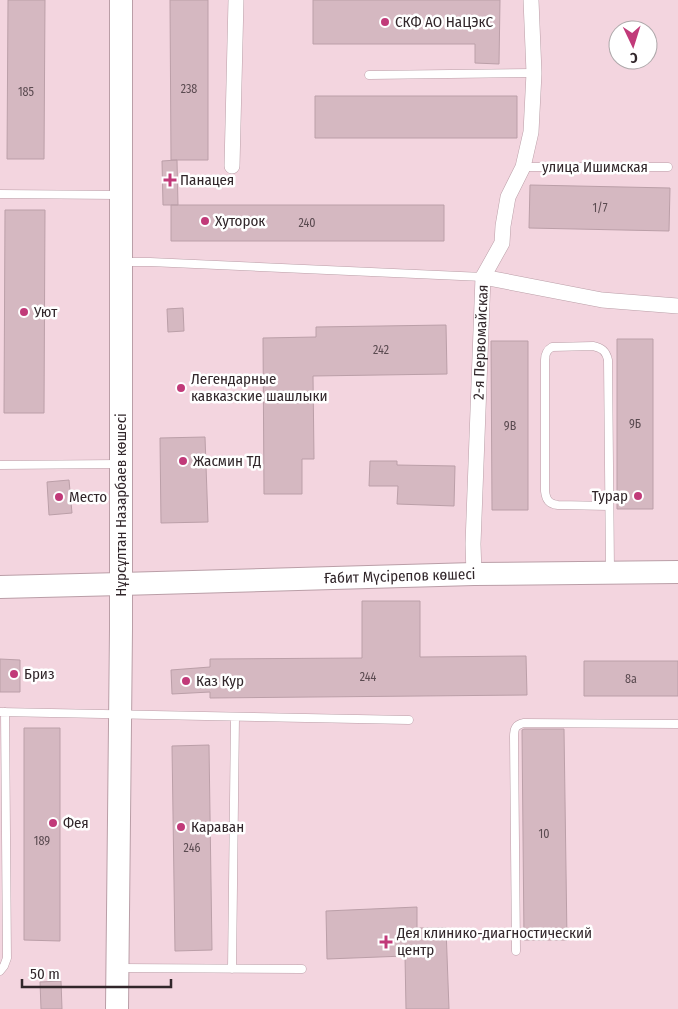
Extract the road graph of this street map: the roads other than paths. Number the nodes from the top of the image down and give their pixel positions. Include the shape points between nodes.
1 (121, 0) edge
2 (236, 0) edge
3 (531, 0) edge
4 (534, 73) junction
5 (369, 75) dead end
6 (232, 166) dead end
7 (668, 166) dead end
8 (524, 167) junction
9 (0, 194) edge
10 (121, 195) junction
11 (121, 262) junction
12 (483, 277) junction
13 (678, 306) edge
14 (121, 464) junction
15 (0, 465) edge
16 (609, 506) junction
17 (610, 572) junction
18 (678, 572) edge
19 (474, 574) junction
20 (121, 584) junction
21 (0, 586) edge
22 (3, 712) edge
23 (121, 714) junction
24 (235, 717) junction
25 (409, 720) dead end
26 (678, 724) edge
27 (516, 951) dead end
28 (117, 968) junction
29 (232, 969) junction
30 (302, 969) dead end
31 (0, 971) edge
32 (117, 1009) edge

1 - 10 main road, Нұрсұлтан Назарбаев көшесі
2 - 6 street
3 - 4 street, 2-я Первомайская
4 - 5 lane
4 - 8 street, 2-я Первомайская via 531,132
7 - 8 lane, улица Ишимская
8 - 12 street, 2-я Первомайская via 508,197 502,243
9 - 10 lane
10 - 11 main road, Нұрсұлтан Назарбаев көшесі
11 - 12 lane
11 - 14 main road, Нұрсұлтан Назарбаев көшесі
12 - 13 street via 602,300
12 - 19 street, 2-я Первомайская
14 - 15 lane
14 - 20 main road, Нұрсұлтан Назарбаев көшесі
16 - 16 lane via 606,354 594,346 552,347 544,360 546,497 548,502 558,506
16 - 17 lane
17 - 18 main road, Ғабит Мүсірепов көшесі
17 - 19 main road, Ғабит Мүсірепов көшесі
19 - 20 main road, Ғабит Мүсірепов көшесі
20 - 21 main road, Ғабит Мүсірепов көшесі
20 - 23 main road, Нұрсұлтан Назарбаев көшесі
22 - 23 lane
22 - 31 lane via 7,958
23 - 24 lane
23 - 28 main road, Нұрсұлтан Назарбаев көшесі
24 - 25 lane
24 - 29 lane
26 - 27 lane via 524,723 515,727
28 - 29 lane
28 - 32 main road, Нұрсұлтан Назарбаев көшесі
29 - 30 lane

